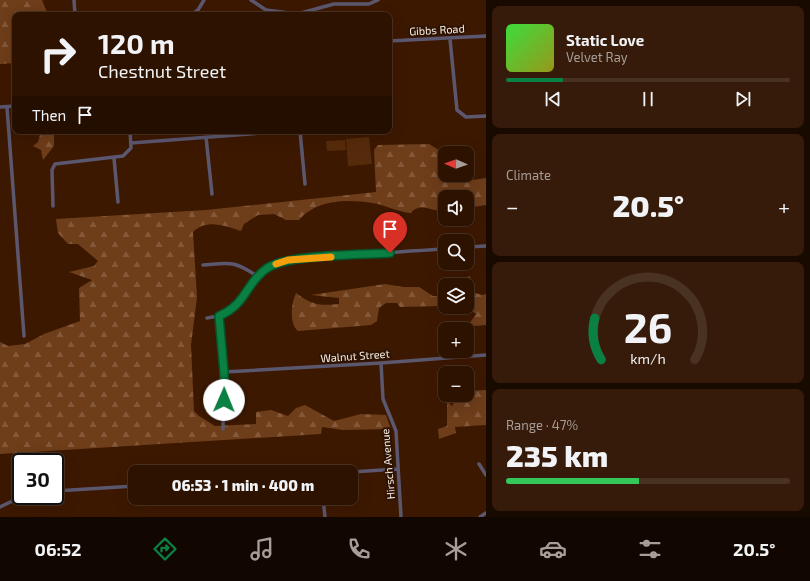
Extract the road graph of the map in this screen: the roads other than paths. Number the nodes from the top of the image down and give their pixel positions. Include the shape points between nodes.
1 (74, 0) edge
2 (204, 0) edge
3 (251, 0) edge
4 (378, 0) edge
5 (75, 12) edge
6 (195, 12) edge
7 (278, 12) edge
8 (307, 12) edge
9 (486, 36) edge
10 (450, 39) junction
11 (392, 42) edge
12 (12, 106) edge
13 (0, 107) edge
14 (7, 107) junction
15 (486, 116) edge
16 (130, 134) edge
17 (251, 134) edge
18 (300, 134) edge
19 (227, 136) joint
20 (206, 137) junction
21 (131, 143) junction
22 (114, 158) junction
23 (304, 184) dead end
24 (212, 194) dead end
25 (118, 202) dead end
26 (52, 206) dead end
27 (486, 246) edge
28 (474, 247) edge
29 (438, 249) edge
30 (203, 265) dead end
31 (257, 276) junction
32 (219, 316) junction
33 (206, 318) dead end
34 (24, 336) dead end
35 (486, 354) edge
36 (381, 363) junction
37 (224, 372) junction
38 (223, 428) dead end
39 (479, 464) dead end
40 (398, 469) junction
41 (358, 472) edge
42 (486, 474) edge
43 (128, 486) edge
44 (64, 490) edge
45 (12, 501) edge
46 (324, 505) edge
47 (0, 507) edge
48 (486, 513) edge
49 (325, 517) edge
50 (401, 517) edge
51 (480, 517) edge

1 - 5 street
2 - 6 street
3 - 7 street via 266,10
4 - 8 street via 369,4 334,4
9 - 10 street, Gibbs Road
10 - 11 street, Gibbs Road
10 - 15 street via 457,110 466,117
12 - 14 street
13 - 14 street
14 - 34 street
16 - 21 street
17 - 19 street
18 - 23 street
19 - 20 street
20 - 21 street
20 - 24 street
21 - 22 street via 130,150 123,156
22 - 25 street
22 - 26 street via 55,164 52,170
27 - 28 street
29 - 31 street via 288,260 268,267
30 - 31 street via 235,264
31 - 32 street via 238,306
32 - 33 street
32 - 37 street
35 - 36 street, Walnut Street
36 - 37 street, Walnut Street
36 - 40 street, Hirsch Avenue via 383,399 396,431
37 - 38 street
39 - 42 street
40 - 41 street
40 - 50 street, Hirsch Avenue
43 - 44 street
45 - 47 street
46 - 49 street
48 - 51 street

